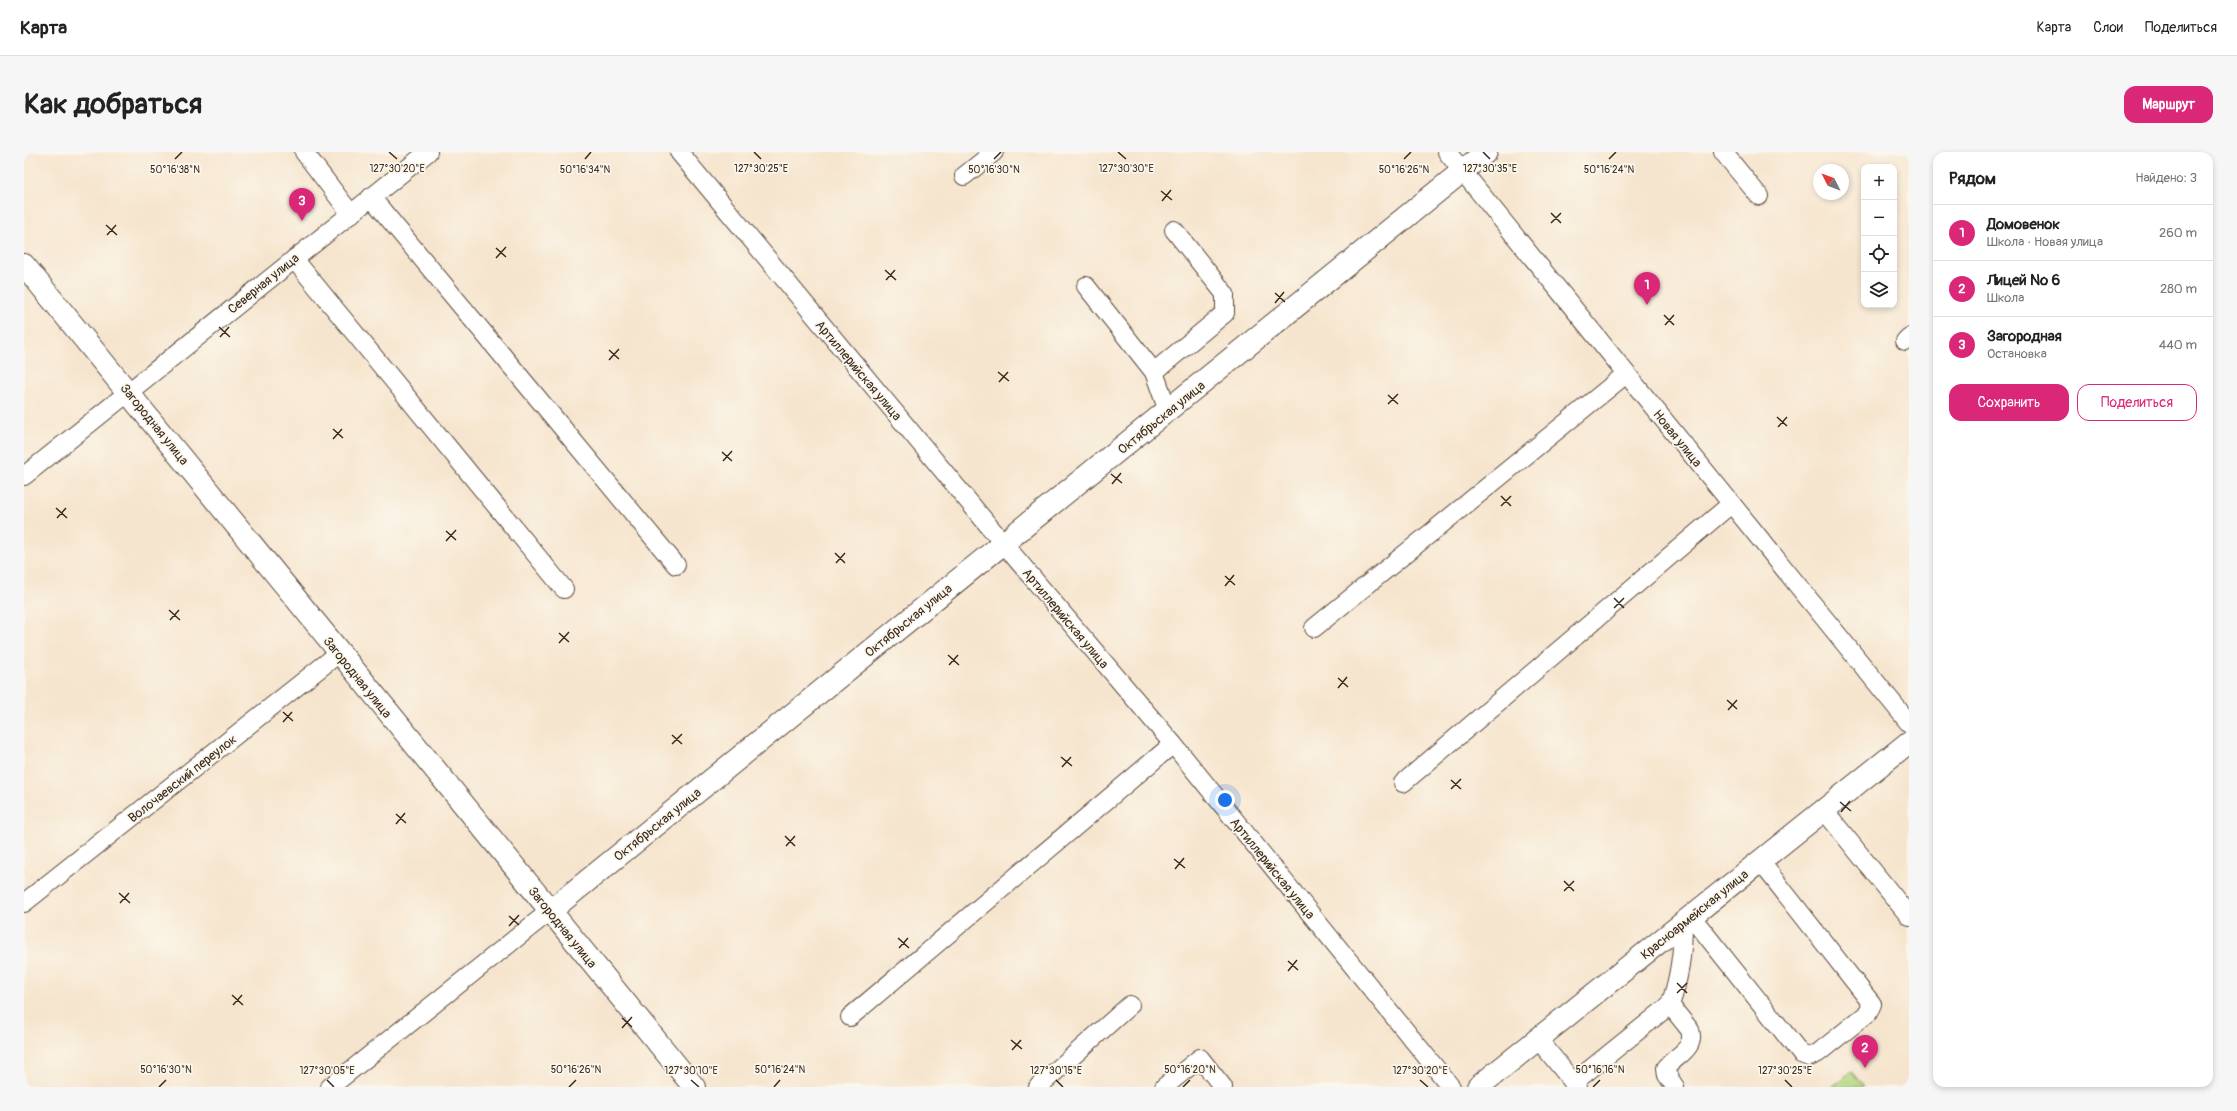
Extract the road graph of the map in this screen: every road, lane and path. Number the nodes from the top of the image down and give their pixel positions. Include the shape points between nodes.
1 (304, 152) edge
2 (428, 152) edge
3 (679, 152) edge
4 (994, 152) edge
5 (1447, 152) edge
6 (1486, 152) edge
7 (1723, 152) edge
8 (1462, 172) junction
9 (964, 176) dead end
10 (1759, 196) dead end
11 (371, 197) junction
12 (351, 214) junction
13 (1174, 230) dead end
14 (294, 259) junction
15 (24, 265) edge
16 (1086, 286) dead end
17 (1154, 372) junction
18 (1626, 374) junction
19 (128, 391) junction
20 (1168, 410) junction
21 (24, 476) edge
22 (1731, 504) junction
23 (1003, 543) junction
24 (676, 565) dead end
25 (564, 589) dead end
26 (1314, 628) dead end
27 (339, 653) junction
28 (1909, 723) edge
29 (1909, 742) edge
30 (1173, 744) junction
31 (1403, 784) dead end
32 (1824, 810) junction
33 (1760, 861) junction
34 (24, 903) edge
35 (550, 911) junction
36 (1909, 916) edge
37 (1686, 920) junction
38 (1130, 1005) dead end
39 (1670, 1005) junction
40 (850, 1017) dead end
41 (1538, 1039) junction
42 (1575, 1085) edge
43 (330, 1087) edge
44 (694, 1087) edge
45 (1038, 1087) edge
46 (1164, 1087) edge
47 (1223, 1087) edge
48 (1451, 1087) edge
49 (1478, 1087) edge
50 (1676, 1087) edge

1 - 12 street
2 - 11 street, Северная улица
3 - 23 street, Артиллерийская улица
4 - 9 street
5 - 8 street, Новая улица
6 - 8 main road, Октябрьская улица
7 - 10 street
8 - 18 street, Новая улица
8 - 20 main road, Октябрьская улица
11 - 12 street, Северная улица
11 - 24 street
12 - 14 street, Северная улица
13 - 17 street via 1225,294 1226,313
14 - 19 street, Северная улица
14 - 25 street
15 - 19 main road, Загородная улица
16 - 17 street
17 - 20 street
18 - 22 street, Новая улица
18 - 26 street
19 - 21 street, Северная улица
19 - 27 main road, Загородная улица
20 - 23 main road, Октябрьская улица
22 - 28 street, Новая улица
22 - 31 street
23 - 30 street, Артиллерийская улица
23 - 35 main road, Октябрьская улица
27 - 34 street, Волочаевский переулок
27 - 35 main road, Загородная улица
29 - 32 main road, Красноармейская улица
30 - 40 street
30 - 48 street, Артиллерийская улица
32 - 33 main road, Красноармейская улица
32 - 36 street
33 - 37 main road, Красноармейская улица
33 - 37 street via 1870,999 1870,1011 1862,1018 1813,1056 1801,1054
35 - 43 street, Октябрьская улица
35 - 44 main road, Загородная улица
37 - 39 street via 1681,967
37 - 41 main road, Красноармейская улица
38 - 45 street
39 - 42 street
39 - 50 street via 1692,1034 1689,1047 1666,1068 1667,1076
41 - 42 street
41 - 49 main road, Красноармейская улица
46 - 47 street via 1200,1058

